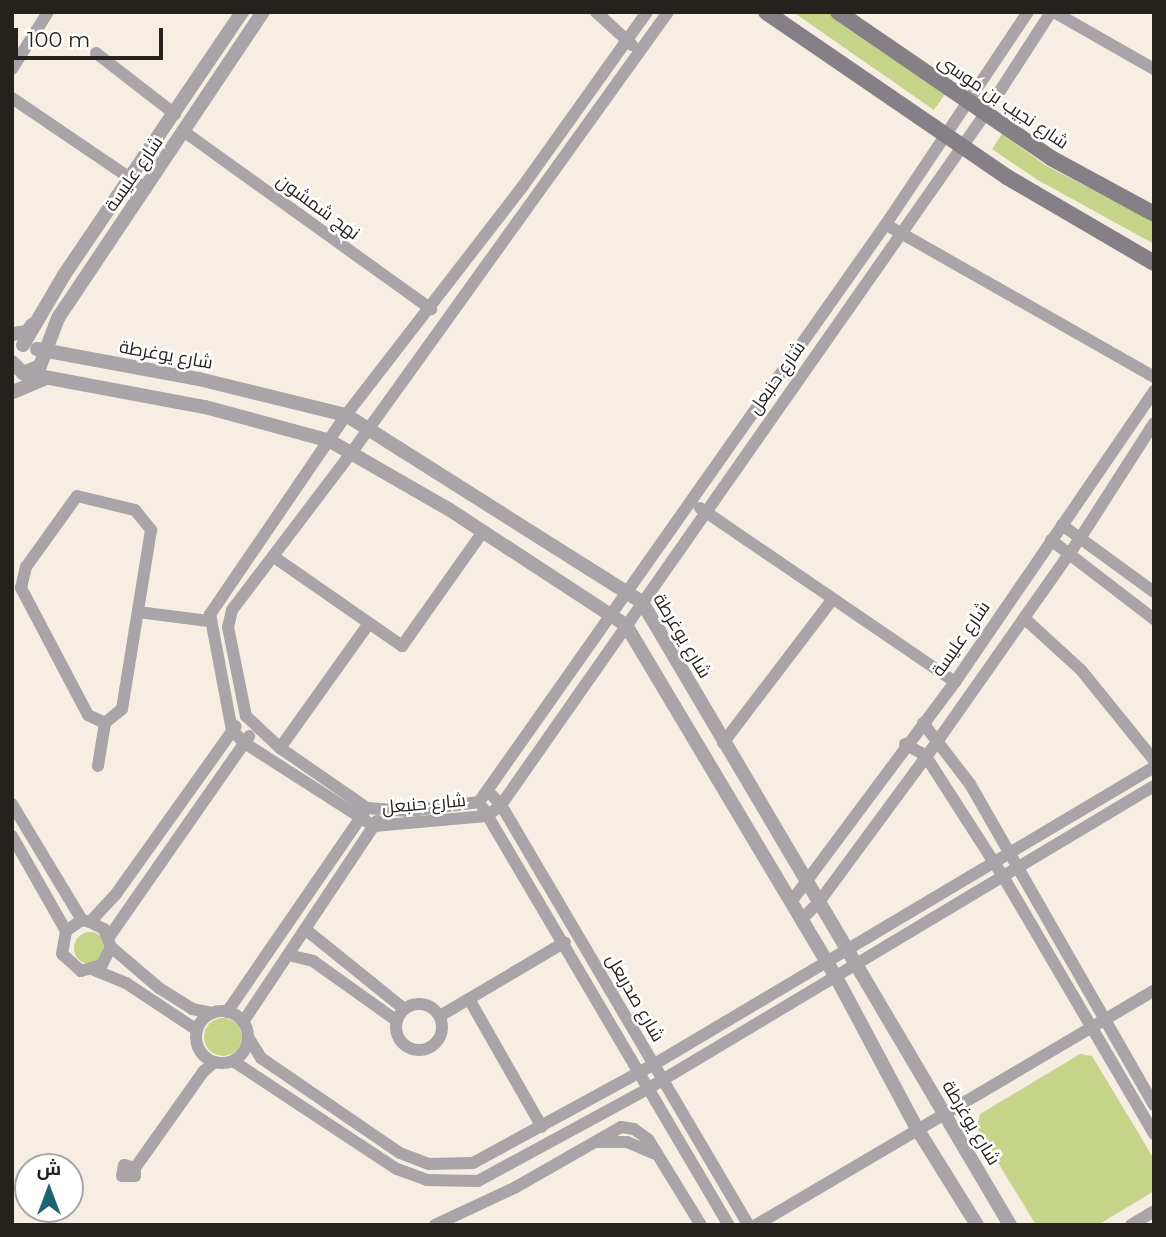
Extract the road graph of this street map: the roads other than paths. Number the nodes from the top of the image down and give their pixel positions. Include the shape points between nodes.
1 (48, 12) edge
2 (242, 12) edge
3 (596, 12) edge
4 (647, 12) edge
5 (668, 12) edge
6 (766, 12) edge
7 (838, 12) edge
8 (1028, 12) edge
9 (1053, 12) edge
10 (262, 13) edge
11 (627, 41) junction
12 (639, 51) junction
13 (96, 53) dead end
14 (12, 69) edge
15 (1154, 69) edge
16 (12, 98) edge
17 (968, 103) junction
18 (175, 114) junction
19 (985, 114) junction
20 (186, 133) junction
21 (946, 136) junction
22 (960, 146) junction
23 (130, 178) junction
24 (146, 189) junction
25 (1154, 214) edge
26 (886, 224) junction
27 (900, 232) junction
28 (1154, 263) edge
29 (431, 309) junction
30 (58, 318) junction
31 (25, 357) edge
32 (75, 358) junction
33 (1154, 377) edge
34 (1154, 391) edge
35 (13, 393) edge
36 (346, 415) junction
37 (1154, 423) edge
38 (368, 426) junction
39 (330, 442) junction
40 (352, 452) junction
41 (691, 501) junction
42 (705, 511) junction
43 (1062, 525) junction
44 (482, 533) junction
45 (1051, 540) junction
46 (1079, 540) junction
47 (1068, 554) junction
48 (274, 557) junction
49 (628, 590) junction
50 (1154, 592) edge
51 (832, 600) junction
52 (642, 602) junction
53 (138, 612) junction
54 (611, 614) junction
55 (1024, 618) junction
56 (1154, 619) edge
57 (208, 621) junction
58 (369, 623) junction
59 (626, 625) junction
60 (955, 682) junction
61 (246, 716) junction
62 (104, 723) junction
63 (923, 723) junction
64 (256, 729) junction
65 (232, 730) junction
66 (939, 738) junction
67 (243, 742) junction
68 (723, 743) junction
69 (905, 744) junction
70 (280, 748) junction
71 (925, 755) junction
72 (1154, 760) edge
73 (98, 766) dead end
74 (1154, 767) edge
75 (1154, 786) edge
76 (488, 791) junction
77 (479, 802) junction
78 (12, 804) edge
79 (501, 805) junction
80 (367, 807) junction
81 (382, 811) junction
82 (487, 816) junction
83 (360, 820) junction
84 (374, 826) junction
85 (12, 836) edge
86 (1007, 852) junction
87 (992, 861) junction
88 (1017, 871) junction
89 (1004, 878) junction
90 (807, 885) junction
91 (791, 902) junction
92 (819, 902) junction
93 (801, 919) junction
94 (86, 921) junction
95 (305, 929) junction
96 (66, 931) junction
97 (110, 942) junction
98 (565, 942) junction
99 (848, 948) junction
100 (288, 955) junction
101 (825, 961) junction
102 (858, 964) junction
103 (94, 970) junction
104 (835, 977) junction
105 (1154, 990) edge
106 (469, 999) junction
107 (404, 1009) junction
108 (227, 1012) junction
109 (212, 1013) junction
110 (440, 1016) junction
111 (1104, 1019) junction
112 (397, 1021) junction
113 (243, 1022) junction
114 (1088, 1029) junction
115 (197, 1030) junction
116 (248, 1037) junction
117 (199, 1050) junction
118 (233, 1061) junction
119 (214, 1062) junction
120 (653, 1065) junction
121 (638, 1072) junction
122 (661, 1080) junction
123 (649, 1088) junction
124 (1154, 1105) edge
125 (942, 1114) junction
126 (542, 1127) junction
127 (916, 1127) junction
128 (1154, 1134) edge
129 (1154, 1211) edge
130 (435, 1225) edge
131 (701, 1225) edge
132 (729, 1225) edge
133 (748, 1225) edge
134 (756, 1225) edge
135 (978, 1225) edge
136 (1010, 1225) edge
137 (1131, 1225) edge

1 - 14 street
2 - 18 street, شارع عليسة
3 - 11 street
4 - 11 street
5 - 12 street, شارع حنبعل
6 - 21 main road
7 - 17 main road, شارع نجيب بن موسى
8 - 17 street, شارع حنبعل
9 - 15 street
9 - 19 street, شارع حنبعل
10 - 20 street, شارع عليسة
11 - 12 street
11 - 29 street
12 - 38 street, شارع حنبعل
13 - 18 street
16 - 23 street
17 - 19 main road, شارع نجيب بن موسى
17 - 21 street, شارع حنبعل
18 - 23 street, شارع عليسة
19 - 22 street, شارع حنبعل
19 - 25 main road, شارع نجيب بن موسى via 1051,158
20 - 24 street, شارع عليسة
20 - 29 street, نهج شمشون
21 - 22 main road
21 - 26 street, شارع حنبعل
22 - 27 street, شارع حنبعل
22 - 28 main road
23 - 24 street
23 - 31 street, شارع عليسة via 37,318
24 - 30 street, شارع عليسة
26 - 27 street
26 - 41 street, شارع حنبعل
27 - 33 street
27 - 42 street, شارع حنبعل
29 - 36 street
30 - 31 street, شارع عليسة
30 - 32 street via 60,343
31 - 32 street, شارع يوغرطة
31 - 35 street
31 - 39 street
32 - 36 street, شارع يوغرطة via 198,379
34 - 43 street, شارع عليسة
36 - 38 street, شارع يوغرطة
36 - 39 street
37 - 46 street
38 - 40 street, شارع حنبعل
38 - 49 street, شارع يوغرطة
39 - 40 street
39 - 57 street
40 - 44 street
40 - 48 street, شارع حنبعل
41 - 42 street
41 - 49 street, شارع حنبعل
42 - 51 street
42 - 52 street, شارع حنبعل
43 - 45 street, شارع عليسة
43 - 46 street
44 - 54 street
44 - 58 street via 402,646
45 - 47 street
45 - 60 street, شارع عليسة
46 - 47 street
46 - 50 street
47 - 55 street
47 - 56 street
48 - 58 street
48 - 61 street, شارع حنبعل via 229,619
49 - 52 street, شارع يوغرطة
49 - 54 street, شارع حنبعل
51 - 60 street
51 - 68 street
52 - 59 street, شارع حنبعل
52 - 68 street, شارع يوغرطة
53 - 57 street
53 - 62 street via 122,709
53 - 62 street via 151,541 148,521 135,510 77,496 26,566 20,588 88,715
54 - 59 street
54 - 76 street, شارع حنبعل
55 - 66 street
55 - 72 street via 1081,670
57 - 65 street
58 - 70 street
59 - 79 street, شارع حنبعل
59 - 91 street
60 - 63 street, شارع عليسة
61 - 64 street, شارع حنبعل
61 - 65 street
62 - 73 street
63 - 66 street
63 - 69 street, شارع عليسة
64 - 67 street
64 - 70 street, شارع حنبعل
65 - 67 street, شارع حنبعل
65 - 94 street via 116,894
66 - 71 street
66 - 86 street
67 - 83 street, شارع حنبعل
67 - 97 street
68 - 90 street, شارع يوغرطة
69 - 71 street
69 - 90 street, شارع عليسة
70 - 80 street, شارع حنبعل
71 - 87 street
71 - 92 street
74 - 86 street
75 - 88 street
76 - 77 street, شارع حنبعل
76 - 79 street, شارع صدربعل
77 - 81 street, شارع حنبعل
77 - 82 street, شارع صدربعل
78 - 94 street
79 - 82 street, شارع حنبعل
79 - 120 street, شارع صدربعل
80 - 81 street, شارع حنبعل
80 - 83 street
81 - 84 street
82 - 84 street, شارع حنبعل
82 - 98 street, شارع صدربعل
83 - 84 street, شارع حنبعل
83 - 108 street
84 - 95 street
85 - 96 street
86 - 87 street
86 - 88 street
87 - 89 street
87 - 99 street
88 - 89 street
88 - 111 street
89 - 102 street
89 - 114 street
90 - 91 street, شارع عليسة
90 - 92 street, شارع يوغرطة
91 - 93 street
92 - 93 street
92 - 99 street, شارع يوغرطة
93 - 101 street
94 - 96 street
94 - 97 street
95 - 100 street
95 - 107 street
96 - 103 street via 61,943 65,960 81,971
97 - 103 street via 106,961
97 - 109 street via 159,988 192,1009
98 - 106 street
98 - 121 street, شارع صدربعل
99 - 101 street
99 - 102 street, شارع يوغرطة
100 - 112 street via 313,961
100 - 113 street
101 - 104 street
101 - 120 street
102 - 104 street
102 - 125 street, شارع يوغرطة
103 - 115 street via 126,983
104 - 122 street
104 - 127 street
105 - 111 street
106 - 110 street
106 - 126 street
107 - 110 street via 419,1004
107 - 112 street
108 - 109 street
108 - 113 street
109 - 115 street
110 - 112 street via 441,1035 423,1050 401,1042
111 - 114 street
111 - 124 street
113 - 116 street
114 - 125 street
114 - 128 street
115 - 117 street
116 - 118 street via 245,1051
116 - 126 street via 261,1058 382,1142 429,1164 473,1163
117 - 119 street
117 - 119 street via 197,1069 132,1166
118 - 119 street
118 - 123 street via 397,1169 449,1182 478,1181 502,1171
120 - 121 street
120 - 122 street, شارع صدربعل
121 - 123 street, شارع صدربعل
121 - 126 street
122 - 123 street
122 - 133 street, شارع صدربعل
123 - 132 street, شارع صدربعل
125 - 127 street
125 - 136 street, شارع يوغرطة
127 - 134 street
127 - 135 street
129 - 137 street
130 - 131 street via 516,1188 614,1129 628,1128 644,1135

